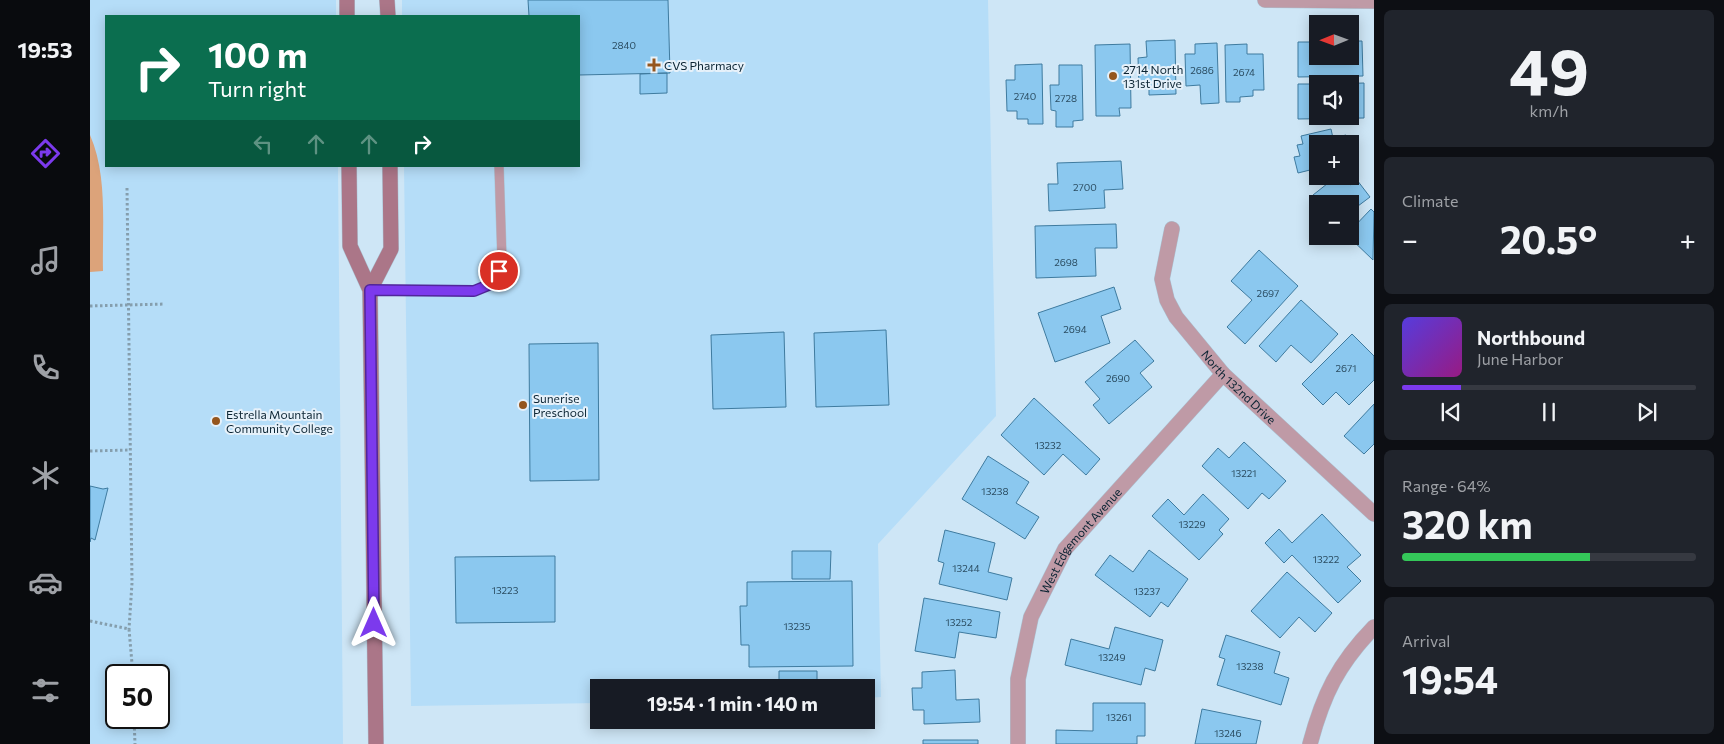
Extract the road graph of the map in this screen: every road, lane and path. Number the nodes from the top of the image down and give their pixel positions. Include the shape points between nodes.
1 (347, 0) edge
2 (387, 0) edge
3 (1265, 0) edge
4 (1374, 1) edge
5 (347, 15) edge
6 (388, 15) edge
7 (349, 167) edge
8 (390, 167) edge
9 (499, 167) edge
10 (127, 188) dead end
11 (1172, 229) dead end
12 (370, 290) junction
13 (165, 304) dead end
14 (128, 305) junction
15 (90, 306) edge
16 (1223, 374) junction
17 (130, 450) junction
18 (90, 451) edge
19 (1374, 514) edge
20 (90, 621) edge
21 (1374, 627) edge
22 (129, 629) junction
23 (132, 664) edge
24 (134, 729) edge
25 (135, 744) edge
26 (376, 744) edge
27 (1018, 744) edge
28 (1310, 744) edge

1 - 5 main road
2 - 6 main road
3 - 4 street
7 - 12 main road via 350,246
8 - 12 main road via 391,249
9 - 12 lane via 502,260 496,282 474,291
10 - 14 path
11 - 16 street, North 132nd Drive via 1162,278 1168,300 1176,317
12 - 26 main road
13 - 14 path
14 - 15 path
14 - 17 path
16 - 19 street, North 132nd Drive
16 - 27 street, West Edgemont Avenue via 1065,549 1031,617 1018,679
17 - 18 path
17 - 22 path via 132,583
20 - 22 path
21 - 28 street via 1341,665 1320,707
22 - 23 path
24 - 25 path

